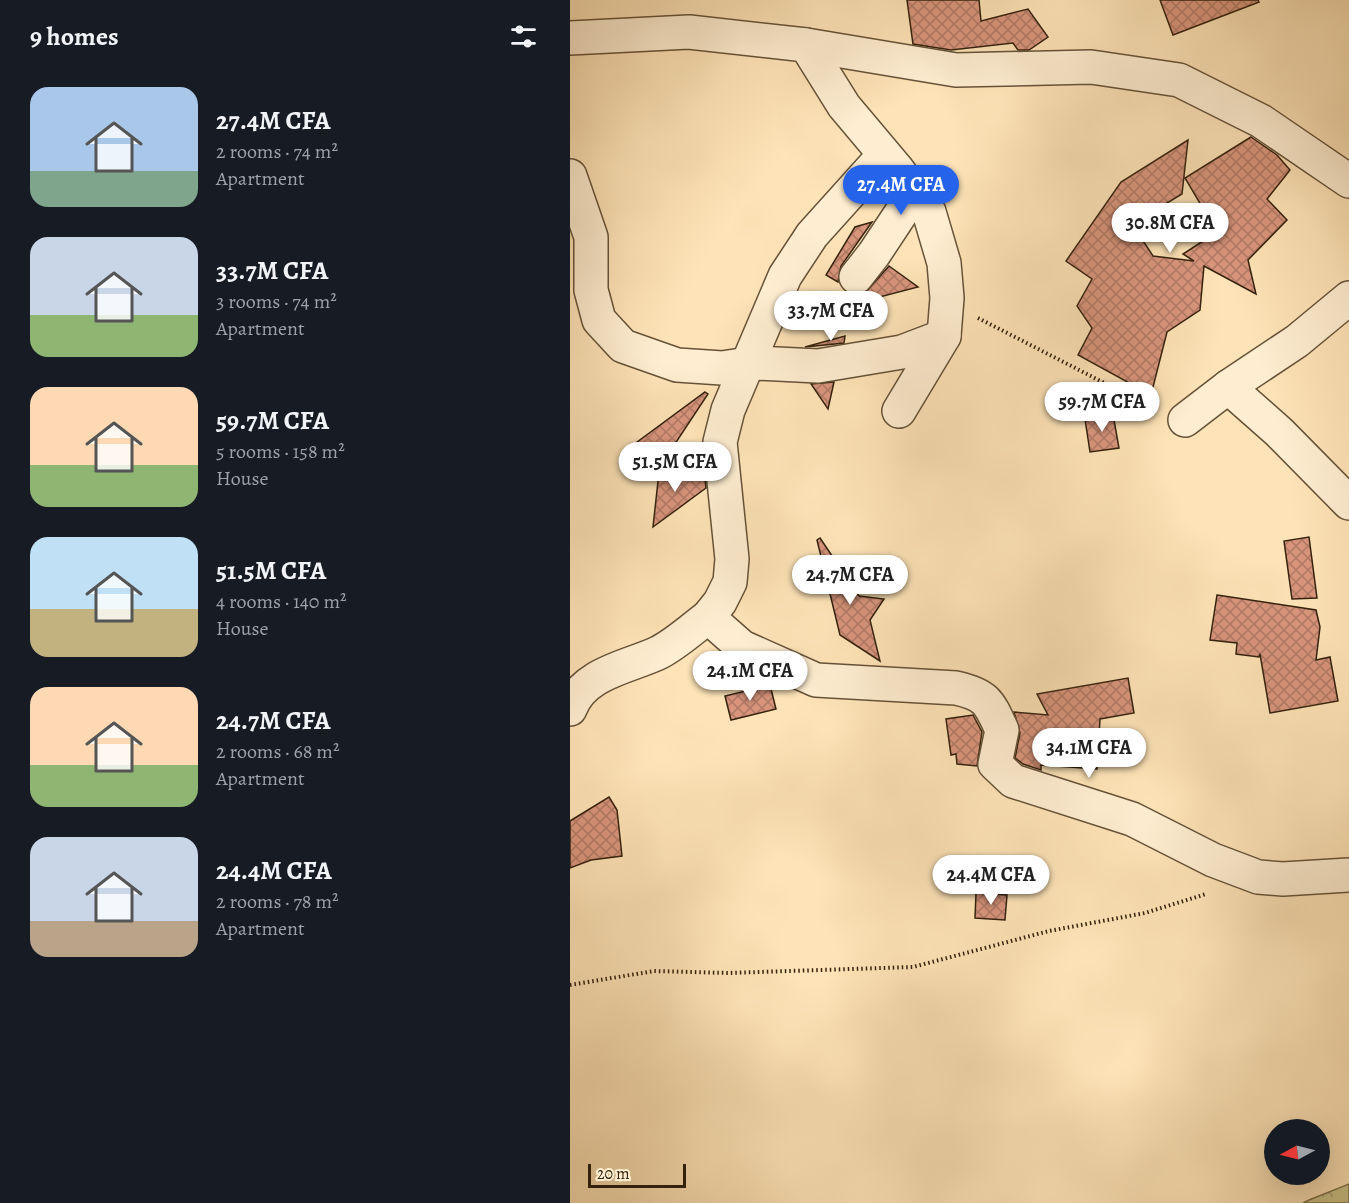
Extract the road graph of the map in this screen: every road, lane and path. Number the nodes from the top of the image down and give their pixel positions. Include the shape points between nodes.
1 (570, 38) edge
2 (806, 45) junction
3 (884, 155) junction
4 (570, 176) edge
5 (1349, 181) edge
6 (915, 192) junction
7 (856, 277) dead end
8 (946, 298) junction
9 (1349, 298) edge
10 (944, 336) junction
11 (747, 364) junction
12 (1228, 387) junction
13 (899, 411) dead end
14 (1185, 420) joint
15 (1349, 503) edge
16 (708, 617) junction
17 (570, 710) edge
18 (1349, 875) edge
19 (1258, 877) junction
20 (570, 985) edge

1 - 2 street via 688,32
2 - 3 street via 844,106
2 - 5 street via 956,70 1091,67 1179,80 1261,121
3 - 6 street
3 - 11 street via 812,235 785,276
4 - 11 street via 591,237 591,290 599,320 623,346 677,364 722,368
6 - 7 street
6 - 8 street via 929,212 944,263
8 - 10 street
8 - 14 path via 990,326
9 - 12 street via 1297,341
10 - 11 street via 873,359 818,366
10 - 13 street
11 - 16 street via 720,442 732,559 730,582
12 - 14 street
12 - 15 street
16 - 17 street via 660,652 607,672 582,689
16 - 19 street via 742,647 816,680 956,688 976,693 985,698 1002,730 996,764 1013,781 1132,819 1213,860
18 - 19 street
19 - 20 path via 1145,913 1049,931 913,967 728,973 654,971

